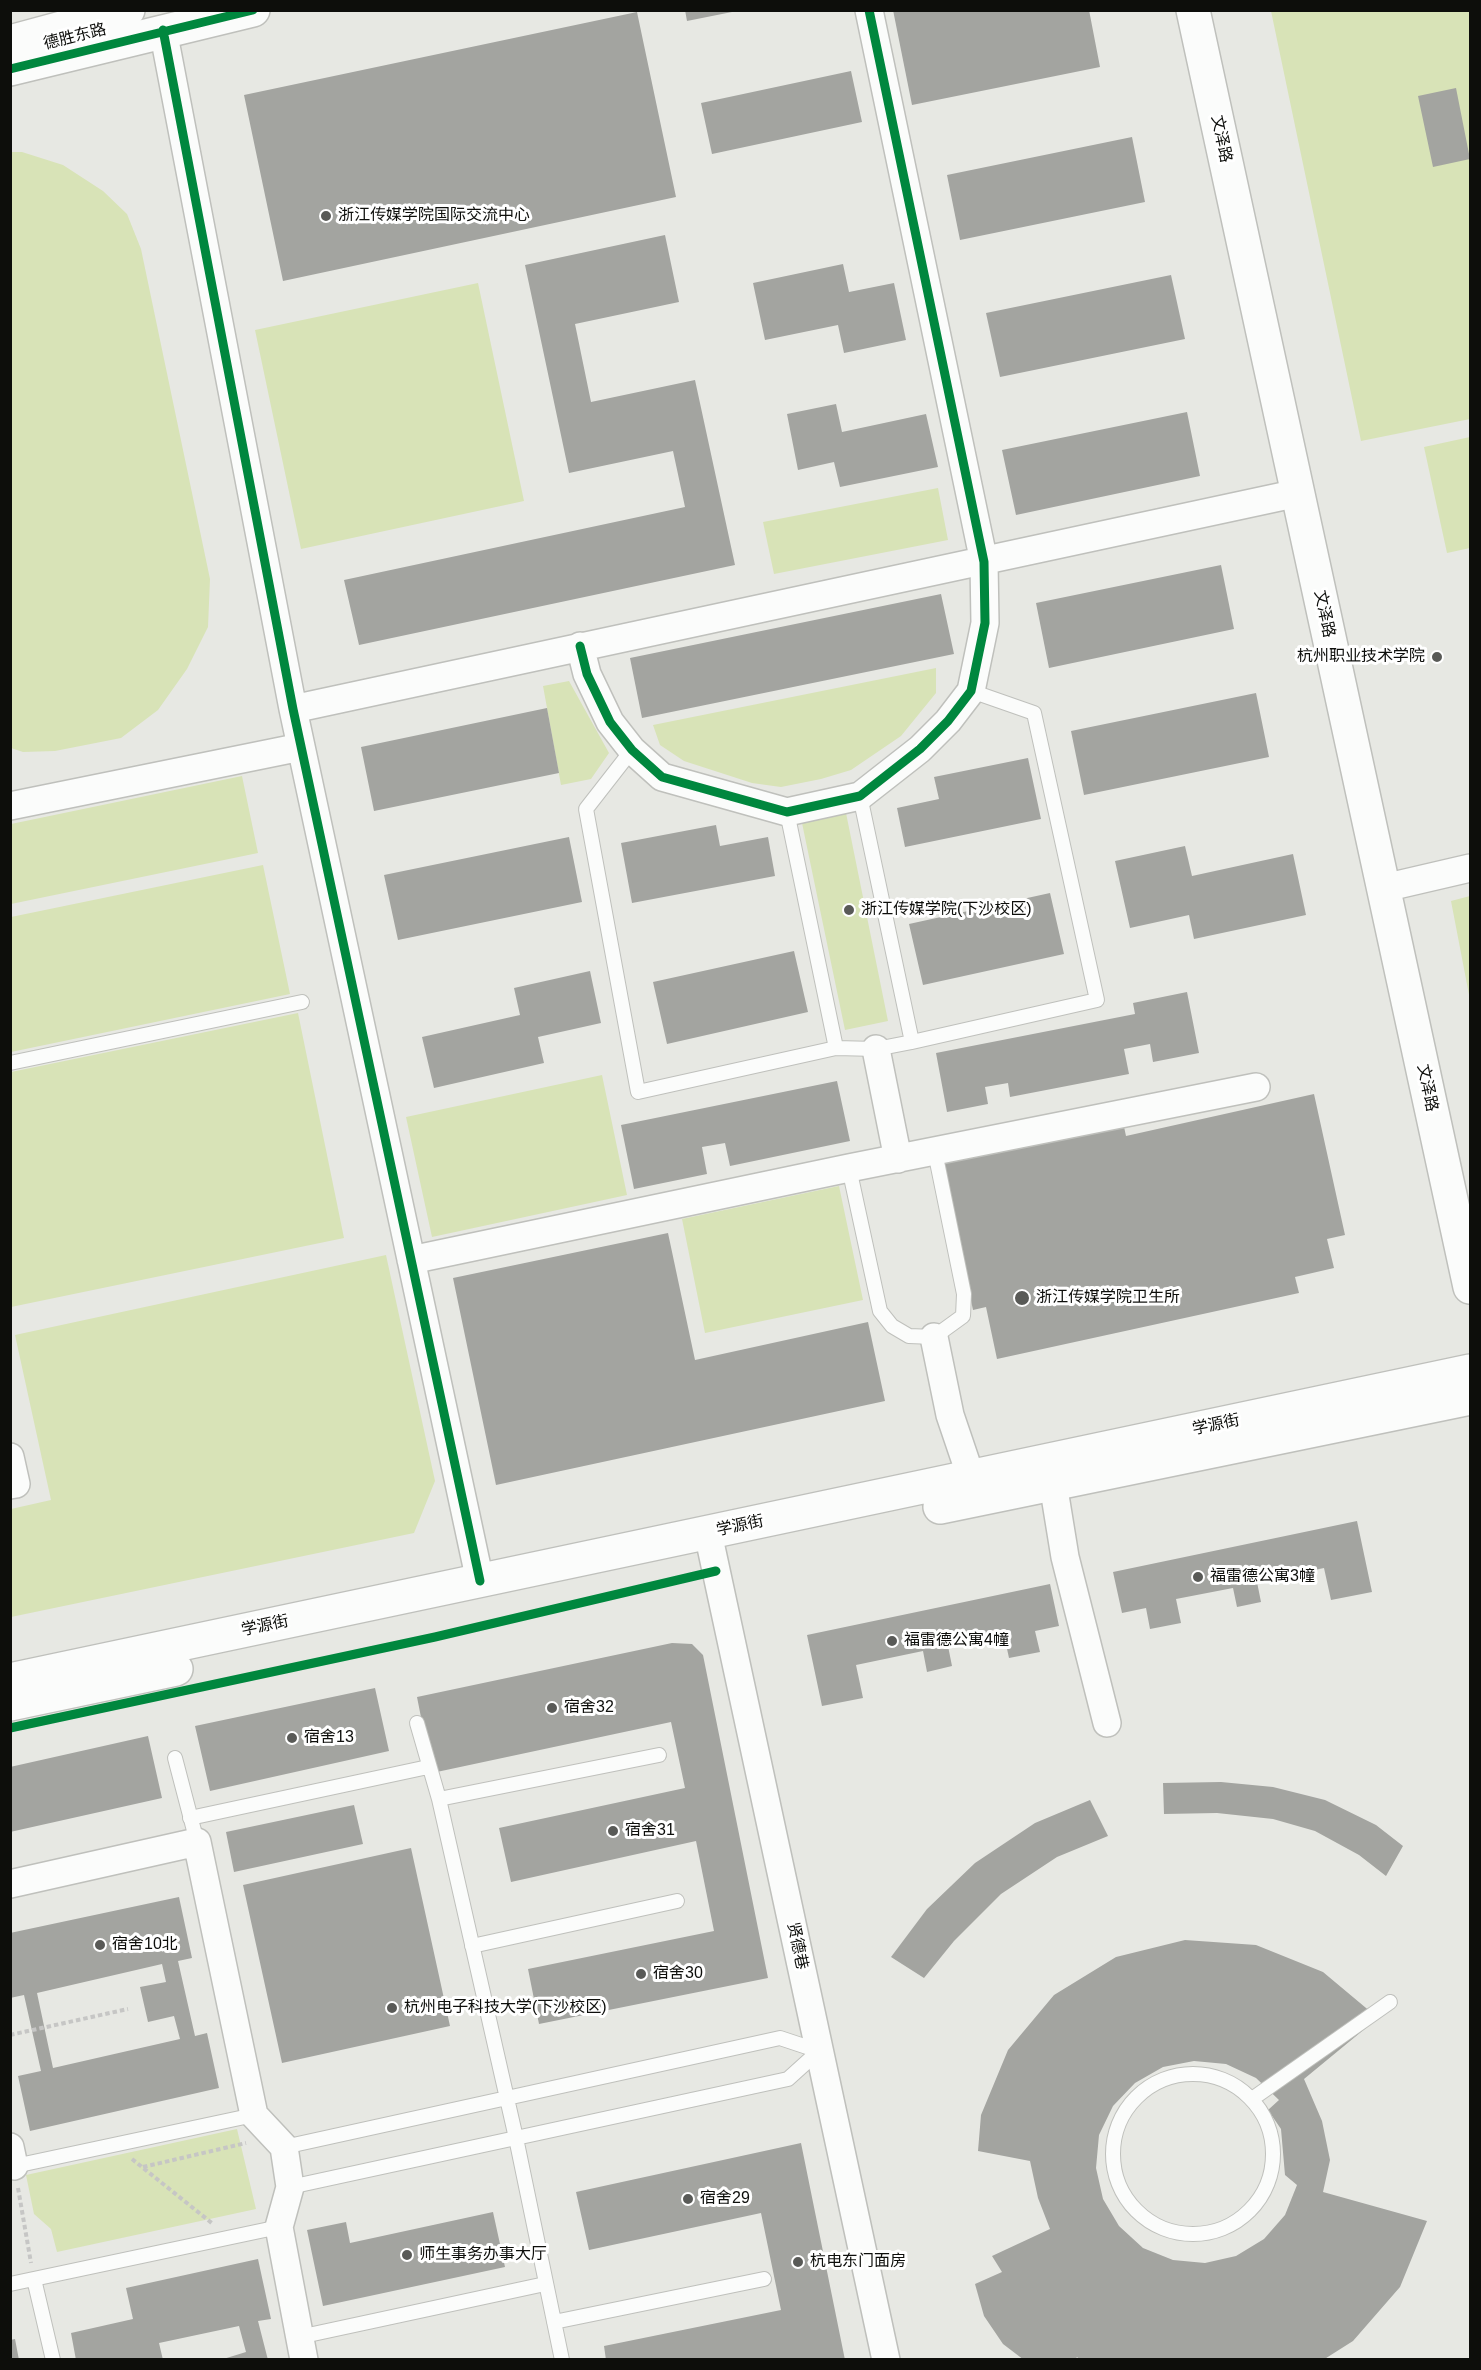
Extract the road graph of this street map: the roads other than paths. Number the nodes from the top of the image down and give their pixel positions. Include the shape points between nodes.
1 (128, 10) edge
2 (253, 10) edge
3 (869, 10) edge
4 (1193, 10) edge
5 (163, 30) junction
6 (10, 42) edge
7 (10, 69) edge
8 (1298, 493) junction
9 (984, 562) junction
10 (580, 646) junction
11 (971, 691) junction
12 (294, 709) junction
13 (302, 747) junction
14 (632, 750) junction
15 (860, 795) junction
16 (10, 806) edge
17 (787, 812) junction
18 (1470, 868) edge
19 (1384, 888) junction
20 (302, 1002) dead end
21 (912, 1042) junction
22 (836, 1048) junction
23 (876, 1049) junction
24 (10, 1063) edge
25 (1256, 1087) dead end
26 (935, 1152) junction
27 (898, 1159) junction
28 (849, 1168) junction
29 (411, 1260) junction
30 (1470, 1287) edge
31 (934, 1337) junction
32 (1470, 1371) edge
33 (1470, 1398) edge
34 (10, 1457) edge
35 (1051, 1472) junction
36 (971, 1477) junction
37 (10, 1485) edge
38 (710, 1543) junction
39 (480, 1581) junction
40 (10, 1680) edge
41 (10, 1704) edge
42 (417, 1723) dead end
43 (1107, 1724) dead end
44 (659, 1755) dead end
45 (175, 1758) dead end
46 (428, 1767) junction
47 (439, 1800) junction
48 (193, 1830) junction
49 (10, 1884) edge
50 (676, 1901) dead end
51 (472, 1946) junction
52 (1390, 2002) dead end
53 (819, 2051) junction
54 (507, 2098) junction
55 (1252, 2099) junction
56 (254, 2115) junction
57 (516, 2138) junction
58 (279, 2142) junction
59 (12, 2160) edge
60 (290, 2187) junction
61 (279, 2227) junction
62 (34, 2279) junction
63 (764, 2279) dead end
64 (10, 2284) edge
65 (545, 2284) junction
66 (554, 2322) junction
67 (301, 2348) edge
68 (53, 2360) edge
69 (562, 2360) edge
70 (886, 2360) edge

1 - 6 main road
2 - 5 main road, 德胜东路
3 - 9 street
4 - 8 main road, 文泽路
5 - 7 main road, 德胜东路
5 - 12 street
8 - 9 street
8 - 19 main road, 文泽路
9 - 10 street
9 - 11 street via 985,623
10 - 12 street
10 - 14 street via 587,674 610,722
11 - 15 street via 920,749
11 - 21 lane via 1034,713 1097,1000
12 - 13 street
13 - 16 street
13 - 29 street
14 - 17 street via 662,777
14 - 22 lane via 586,809 638,1092
15 - 17 street
15 - 21 lane
17 - 22 lane
18 - 19 street
19 - 30 main road, 文泽路
20 - 24 lane
21 - 23 lane
22 - 23 lane
23 - 27 street
25 - 26 street
26 - 27 street
26 - 31 lane via 964,1294 963,1316
27 - 28 street
28 - 29 street
28 - 31 lane via 880,1311 892,1326 909,1336
29 - 39 street
31 - 36 street via 950,1414
32 - 35 main road, 学源街
33 - 35 main road, 学源街
34 - 37 street via 16,1484
35 - 36 main road, 学源街
35 - 38 main road, 学源街
35 - 43 street via 1065,1557
36 - 38 main road, 学源街
38 - 39 main road, 学源街
38 - 41 main road, 学源街
38 - 53 street, 贤德巷
39 - 40 main road, 学源街
42 - 46 lane
44 - 47 lane
45 - 48 lane
46 - 47 lane
46 - 48 lane
47 - 51 lane
48 - 49 street
48 - 56 street
50 - 51 lane
51 - 54 lane
52 - 55 lane
53 - 54 lane via 780,2038
53 - 57 lane via 788,2079
53 - 70 street, 贤德巷
54 - 57 lane
54 - 58 lane
55 - 55 lane via 1267,2121 1274,2146 1263,2196 1246,2215 1223,2229 1197,2235 1170,2231 1145,2219 1126,2200 1115,2175 1113,2148 1120,2121 1135,2099 1157,2083 1190,2075 1207,2075 1232,2084
56 - 58 street
56 - 59 lane via 116,2146
57 - 60 lane
57 - 65 lane
58 - 60 street
60 - 61 street
61 - 62 lane
61 - 67 street
62 - 64 lane
62 - 68 lane
63 - 66 lane
65 - 66 lane
65 - 67 lane
66 - 69 lane

